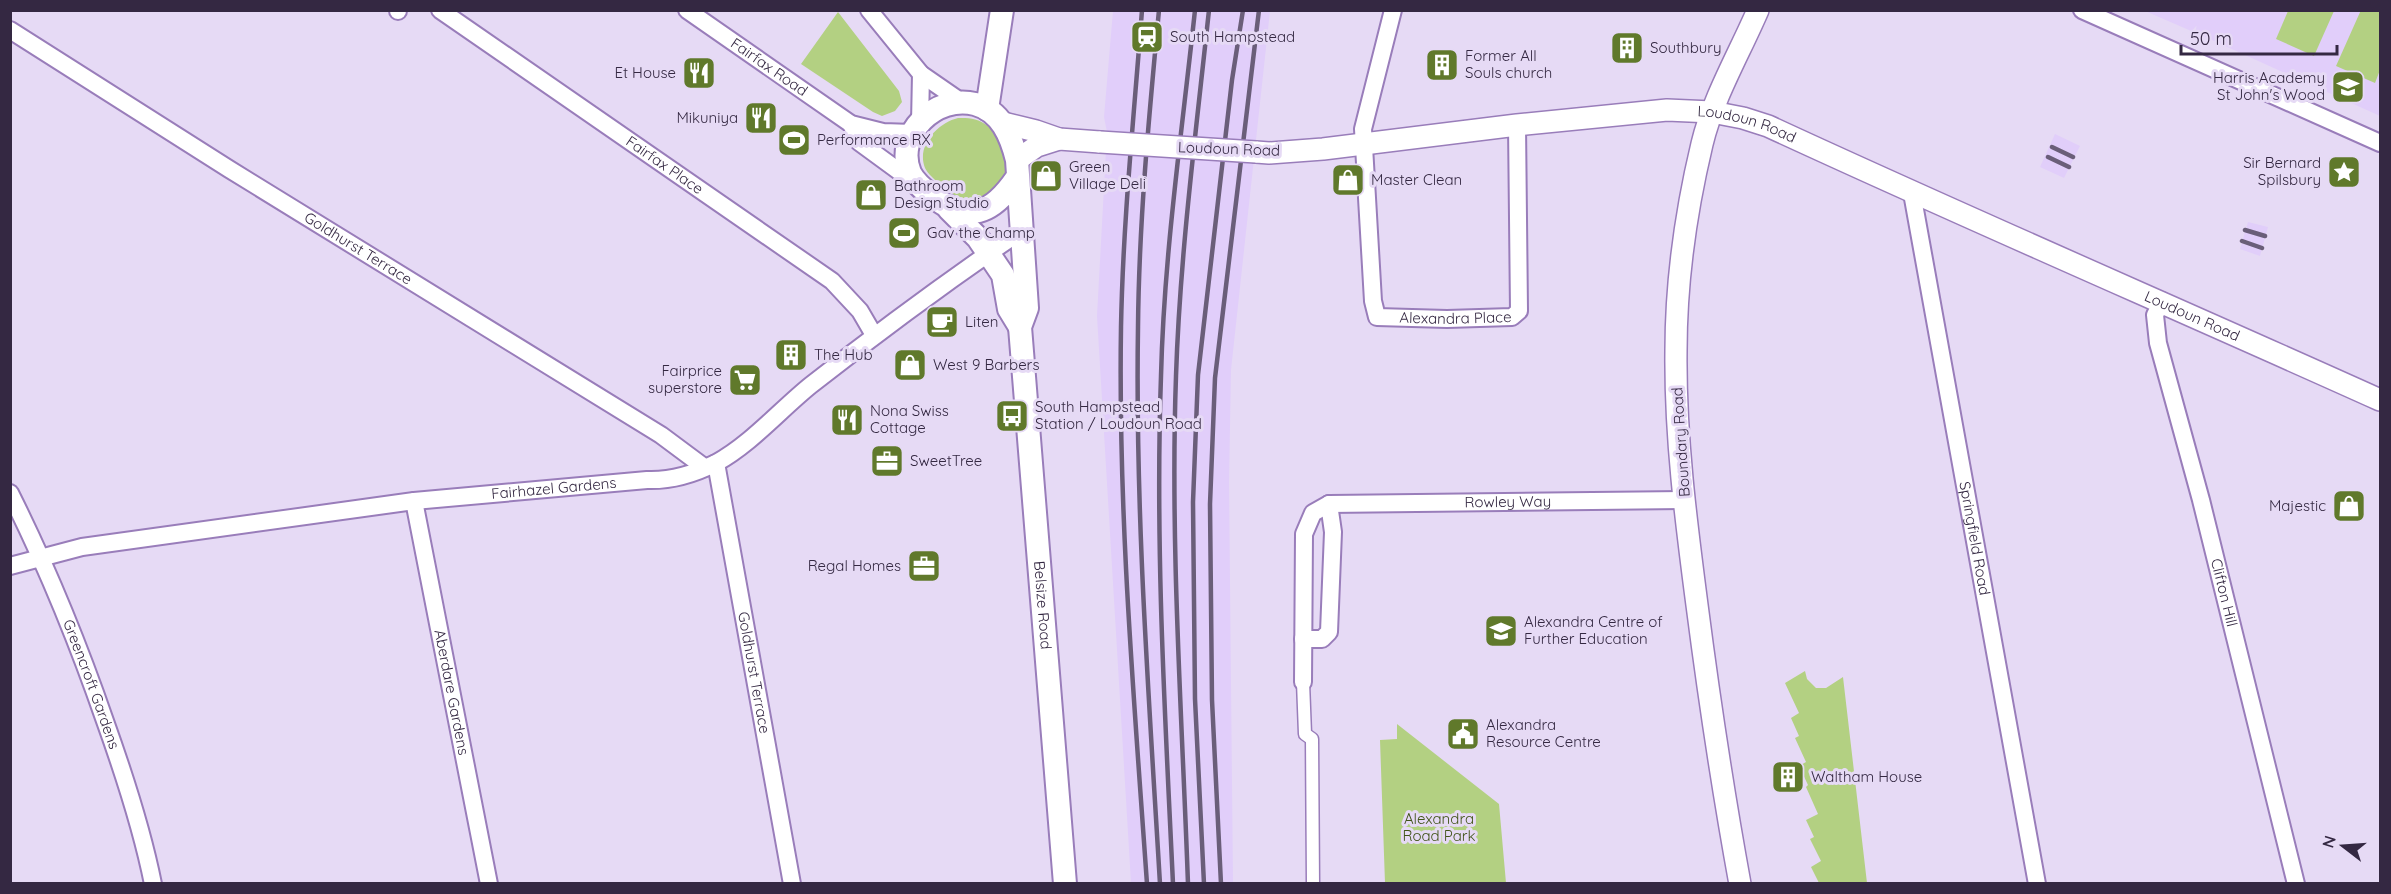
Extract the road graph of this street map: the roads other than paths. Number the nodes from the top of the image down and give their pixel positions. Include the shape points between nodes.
1 (440, 10) edge
2 (687, 10) edge
3 (868, 10) edge
4 (1002, 10) edge
5 (1393, 10) edge
6 (1758, 10) edge
7 (2082, 10) edge
8 (10, 30) edge
9 (921, 74) junction
10 (963, 103) junction
11 (1712, 112) junction
12 (995, 116) junction
13 (851, 124) junction
14 (1517, 125) junction
15 (916, 128) junction
16 (1059, 139) junction
17 (1363, 143) junction
18 (2380, 143) edge
19 (1016, 169) junction
20 (919, 186) junction
21 (1912, 193) junction
22 (949, 209) junction
23 (1021, 231) junction
24 (989, 252) junction
25 (2162, 301) junction
26 (1020, 327) junction
27 (874, 335) junction
28 (2380, 400) edge
29 (710, 465) junction
30 (10, 493) edge
31 (1684, 500) junction
32 (414, 501) junction
33 (1329, 504) junction
34 (42, 558) junction
35 (10, 566) edge
36 (1303, 639) junction
37 (1303, 682) joint
38 (153, 884) edge
39 (489, 884) edge
40 (792, 884) edge
41 (1065, 884) edge
42 (1313, 884) edge
43 (1740, 884) edge
44 (2037, 884) edge
45 (2296, 884) edge

1 - 27 street, Fairfax Place via 832,281 860,311
2 - 13 street, Fairfax Road
3 - 9 street
4 - 12 main road
5 - 17 street via 1362,129
6 - 11 street, Boundary Road
7 - 18 street
8 - 29 street, Goldhurst Terrace
9 - 10 street
9 - 15 street
10 - 12 main road via 975,104
10 - 15 main road via 942,105
11 - 14 street, Loudoun Road via 1667,110
11 - 21 street, Loudoun Road via 1768,126
11 - 31 street, Boundary Road via 1702,144 1680,273 1676,391
12 - 16 street, Loudoun Road
12 - 19 main road via 1012,140
13 - 15 street, Fairfax Road via 883,132
13 - 20 street, Fairfax Road via 859,142
14 - 17 street, Loudoun Road
14 - 17 street, Alexandra Place via 1519,311 1512,317 1377,317 1372,301
15 - 20 main road via 908,146 908,160 910,173
16 - 17 street, Loudoun Road, bridge via 1269,153
16 - 19 street, Loudoun Road via 1037,146
19 - 22 main road via 1005,195 989,207 969,212
19 - 23 main road, Belsize Road
20 - 22 main road
21 - 25 street, Loudoun Road
21 - 44 street, Springfield Road
22 - 24 main road, Belsize Road
23 - 24 street, Fairhazel Gardens
23 - 26 main road, Belsize Road via 1027,308
24 - 26 main road, Belsize Road via 1003,275 1009,309
24 - 27 street, Fairhazel Gardens
25 - 28 street, Loudoun Road
25 - 45 street, Clifton Hill via 2155,315 2158,343
26 - 41 main road, Belsize Road
27 - 29 street, Fairhazel Gardens via 739,448
29 - 32 street, Fairhazel Gardens via 667,481
29 - 40 street, Goldhurst Terrace
30 - 34 street, Greencroft Gardens
31 - 33 street, Rowley Way
31 - 43 street, Boundary Road via 1713,734
32 - 34 street, Fairhazel Gardens via 82,547
32 - 39 street, Aberdare Gardens
33 - 36 street via 1313,513 1304,534
33 - 36 street via 1333,532 1329,632 1322,639
34 - 35 street, Fairhazel Gardens
34 - 38 street, Greencroft Gardens via 119,762
36 - 37 street
37 - 42 street via 1305,734 1312,739

